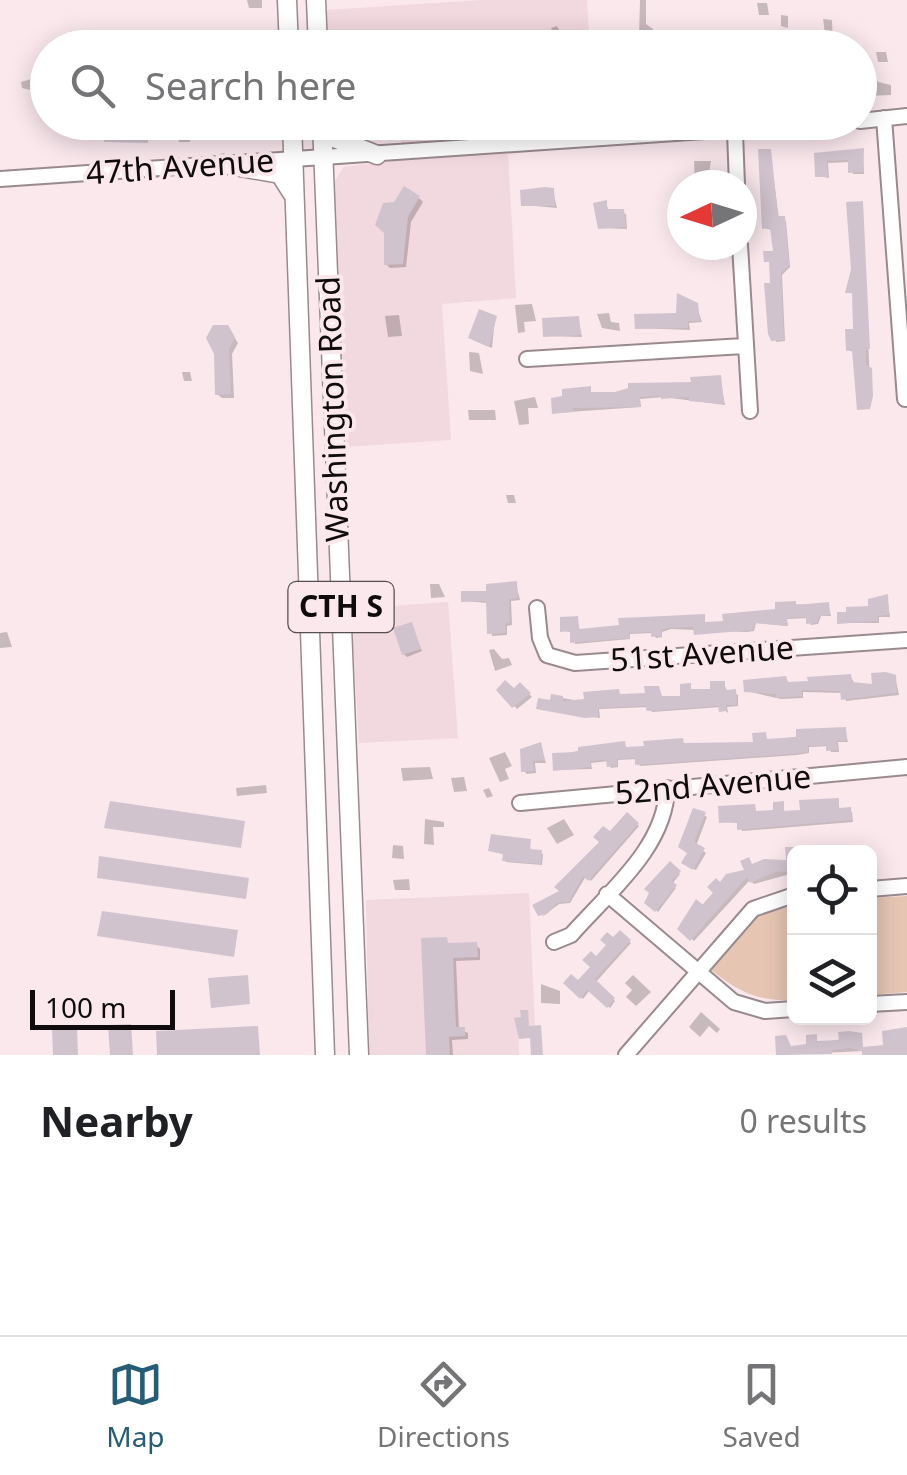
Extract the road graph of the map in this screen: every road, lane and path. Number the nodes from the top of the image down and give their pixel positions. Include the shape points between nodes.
1 (287, 0) edge
2 (316, 0) edge
3 (288, 30) edge
4 (317, 30) edge
5 (907, 116) edge
6 (884, 118) junction
7 (877, 119) edge
8 (293, 140) edge
9 (323, 140) edge
10 (339, 140) edge
11 (610, 140) edge
12 (735, 140) edge
13 (376, 155) junction
14 (323, 158) junction
15 (294, 160) junction
16 (223, 164) junction
17 (736, 170) edge
18 (0, 179) edge
19 (296, 200) junction
20 (741, 260) edge
21 (744, 346) junction
22 (527, 360) dead end
23 (905, 399) edge
24 (750, 411) dead end
25 (537, 608) dead end
26 (907, 640) edge
27 (347, 746) junction
28 (312, 749) junction
29 (907, 767) edge
30 (668, 788) junction
31 (520, 802) dead end
32 (907, 886) edge
33 (877, 888) edge
34 (607, 894) junction
35 (787, 897) edge
36 (554, 942) dead end
37 (700, 970) junction
38 (907, 1002) edge
39 (877, 1004) edge
40 (787, 1009) edge
41 (326, 1055) edge
42 (360, 1055) edge
43 (626, 1055) edge

1 - 3 main road
2 - 4 main road
5 - 6 street
6 - 7 street
6 - 23 street
8 - 15 main road, Washington Road / CTH S
9 - 14 main road, Washington Road / CTH S
10 - 13 main road
11 - 13 street, 47th Avenue
12 - 17 street
13 - 14 street, 47th Avenue
14 - 15 street, 47th Avenue
14 - 27 main road, Washington Road / CTH S
15 - 16 street, 47th Avenue
15 - 19 main road, Washington Road / CTH S
16 - 18 street, 47th Avenue
16 - 19 main road via 280,174
19 - 28 main road, Washington Road / CTH S
20 - 21 street
21 - 22 street
21 - 24 street
25 - 26 street, 51st Avenue via 547,655 575,663
27 - 28 main road
27 - 42 main road, Washington Road / CTH S
28 - 41 main road, Washington Road / CTH S
29 - 30 street, 52nd Avenue
30 - 31 street, 52nd Avenue
30 - 34 street via 658,835
32 - 33 street
34 - 36 street via 571,935
34 - 37 street
35 - 37 street via 753,909
37 - 40 street via 734,1002
37 - 43 street
38 - 39 street

